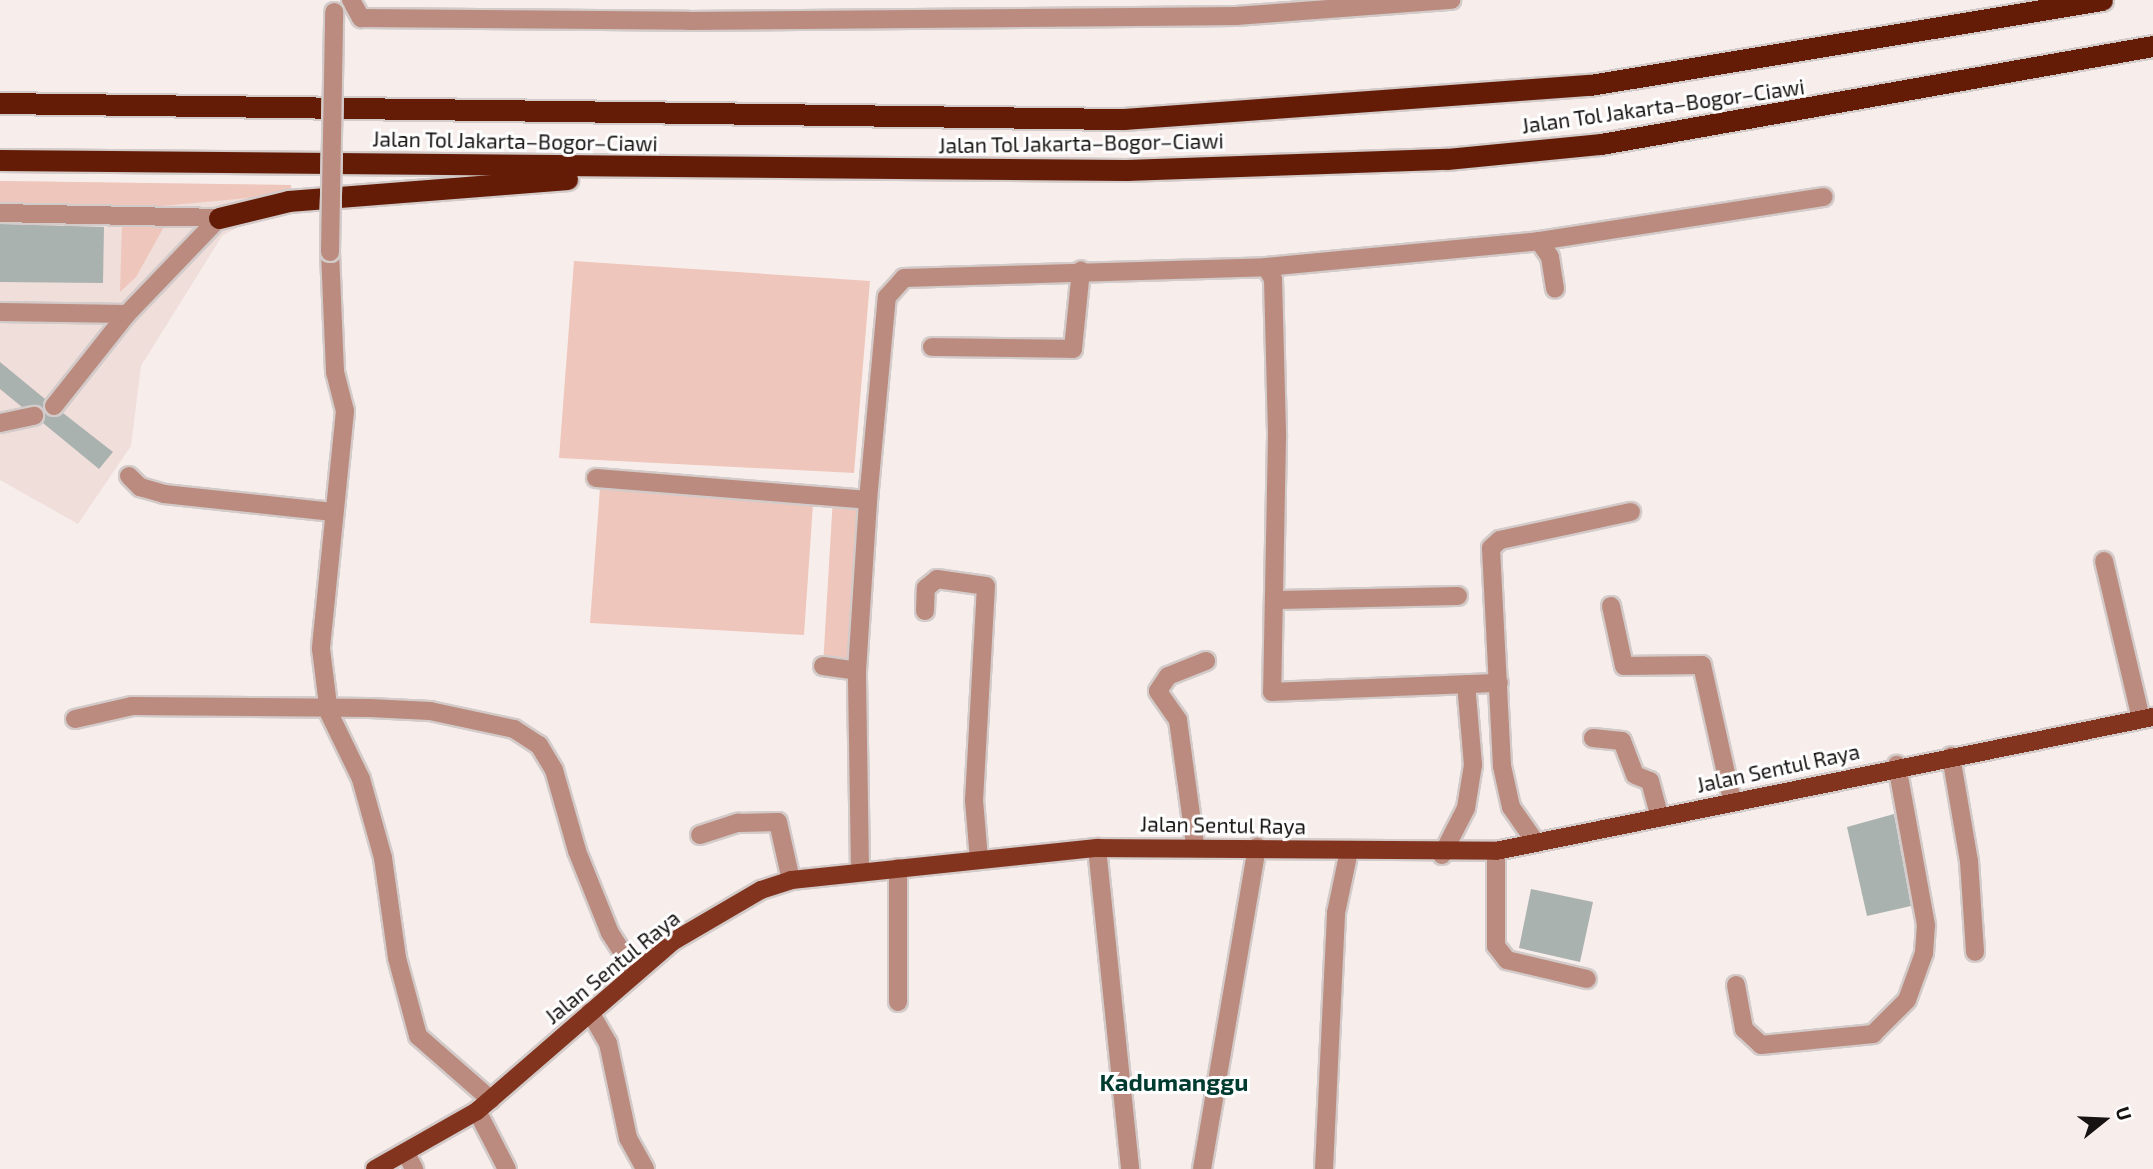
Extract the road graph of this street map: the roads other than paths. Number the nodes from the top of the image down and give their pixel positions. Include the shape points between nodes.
1 (351, 0) edge
2 (1451, 0) edge
3 (2102, 0) edge
4 (335, 6) edge
5 (2153, 46) edge
6 (0, 103) edge
7 (0, 160) edge
8 (694, 168) junction
9 (1825, 197) dead end
10 (0, 213) edge
11 (219, 218) junction
12 (1539, 241) junction
13 (1266, 267) junction
14 (1081, 270) junction
15 (1555, 289) dead end
16 (0, 312) edge
17 (127, 314) junction
18 (932, 347) dead end
19 (54, 406) dead end
20 (34, 416) dead end
21 (0, 423) edge
22 (129, 476) dead end
23 (596, 478) dead end
24 (868, 500) junction
25 (333, 512) junction
26 (1631, 512) dead end
27 (2104, 561) dead end
28 (1458, 596) dead end
29 (1278, 600) junction
30 (1611, 606) dead end
31 (925, 611) dead end
32 (1206, 661) dead end
33 (823, 666) dead end
34 (857, 671) junction
35 (1499, 683) junction
36 (1466, 684) junction
37 (329, 713) junction
38 (2147, 718) edge
39 (75, 719) dead end
40 (1593, 738) dead end
41 (1951, 756) junction
42 (1473, 765) junction
43 (1897, 765) junction
44 (1502, 766) junction
45 (1732, 800) junction
46 (1660, 818) junction
47 (700, 835) dead end
48 (1536, 843) junction
49 (1195, 845) junction
50 (1257, 847) junction
51 (1097, 848) junction
52 (1349, 851) junction
53 (1496, 851) junction
54 (1442, 855) junction
55 (979, 859) junction
56 (860, 869) junction
57 (898, 869) junction
58 (791, 880) junction
59 (1975, 952) dead end
60 (635, 972) junction
61 (1587, 979) dead end
62 (1737, 985) dead end
63 (898, 1002) dead end
64 (590, 1012) junction
65 (484, 1106) junction
66 (410, 1162) edge
67 (374, 1169) edge
68 (507, 1169) edge
69 (645, 1169) edge
70 (1130, 1169) edge
71 (1202, 1169) edge
72 (1324, 1169) edge

1 - 2 street via 361,18 756,21 1236,16
3 - 6 highway, Jalan Tol Jakarta–Bogor–Ciawi via 1590,85 1124,119
4 - 25 street, bridge via 330,252 335,372 345,411
5 - 8 highway, Jalan Tol Jakarta–Bogor–Ciawi via 1601,144 1447,159 1126,170
7 - 8 highway, Jalan Tol Jakarta–Bogor–Ciawi
8 - 11 highway via 289,201
9 - 12 street
10 - 11 street
11 - 17 street
12 - 13 street
12 - 15 street via 1549,257
13 - 14 street
13 - 29 street via 1273,279
14 - 18 street via 1073,348
14 - 24 street via 894,284 887,297
16 - 17 street
17 - 19 street
20 - 21 street
22 - 25 street via 140,487 164,494
23 - 24 street
24 - 34 street
25 - 37 street via 321,649
26 - 35 street via 1500,540 1491,548
27 - 38 street
28 - 29 street
29 - 36 street via 1272,692
30 - 45 street via 1624,666 1702,665
31 - 55 street via 930,581 986,586 974,800
32 - 49 street via 1168,677 1158,691 1178,720
33 - 34 street
34 - 56 street
35 - 36 street
35 - 44 street
36 - 42 street
37 - 39 street via 132,706
37 - 60 street via 430,711 514,729 540,745 610,933
37 - 65 street via 360,779 383,858 397,957 418,1036
38 - 41 main road, Jalan Sentul Raya
40 - 46 street via 1622,741 1635,775 1650,781
41 - 43 main road, Jalan Sentul Raya
41 - 59 street via 1969,860
42 - 44 street
42 - 54 street via 1466,808
43 - 45 main road, Jalan Sentul Raya
43 - 62 street via 1926,925 1924,953 1907,1000 1874,1034 1760,1045 1744,1029
44 - 48 street via 1511,807
45 - 46 main road, Jalan Sentul Raya
46 - 48 main road, Jalan Sentul Raya
47 - 58 street via 738,823 778,822
48 - 53 main road, Jalan Sentul Raya
49 - 50 main road, Jalan Sentul Raya
49 - 51 main road, Jalan Sentul Raya
50 - 52 main road, Jalan Sentul Raya
50 - 71 street
51 - 55 main road, Jalan Sentul Raya
51 - 70 street
52 - 54 main road, Jalan Sentul Raya
52 - 72 street via 1336,913
53 - 54 main road, Jalan Sentul Raya
53 - 61 street via 1496,946 1507,960
55 - 57 main road, Jalan Sentul Raya
56 - 57 main road, Jalan Sentul Raya
56 - 58 main road, Jalan Sentul Raya
57 - 63 street
58 - 60 main road, Jalan Sentul Raya via 694,928
60 - 64 main road, Jalan Sentul Raya
64 - 65 main road, Jalan Sentul Raya
64 - 69 street via 608,1043 628,1138
65 - 66 main road, Jalan Sentul Raya
65 - 68 street
66 - 67 main road, Jalan Sentul Raya

